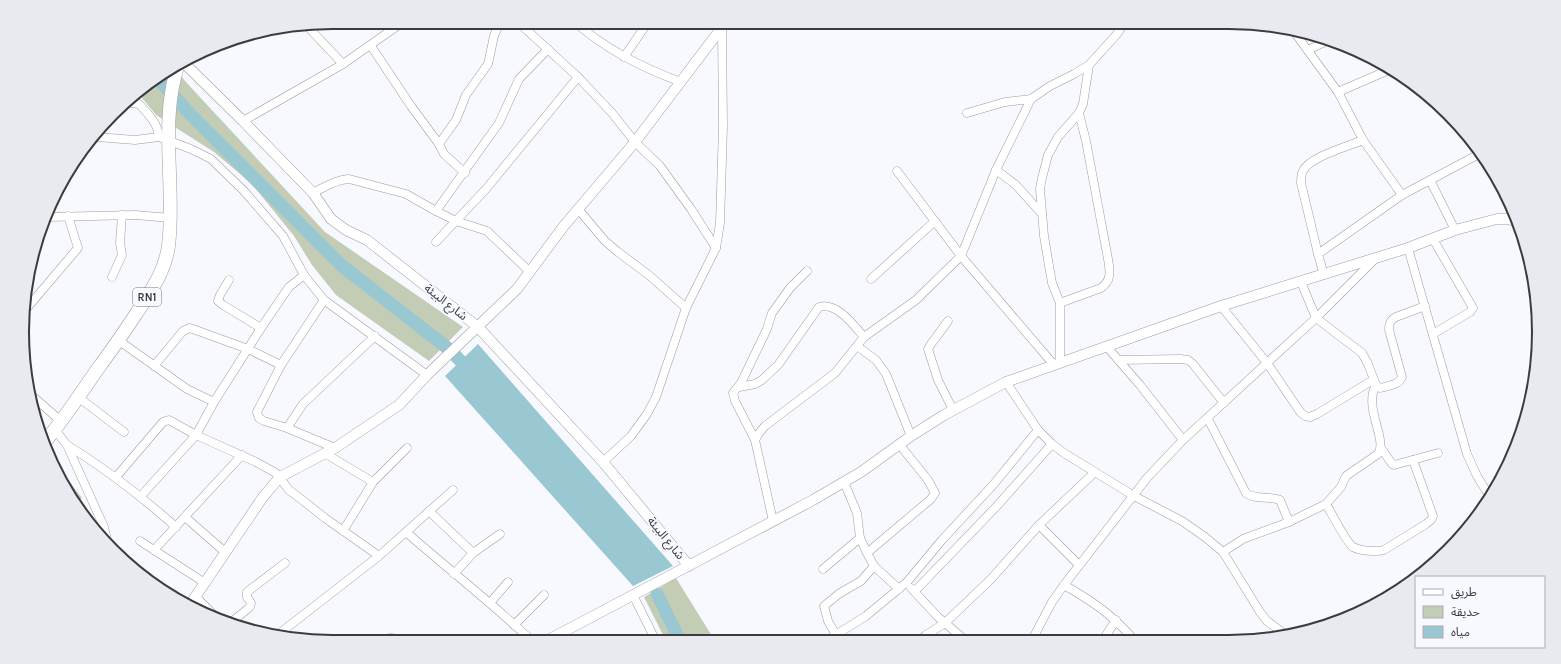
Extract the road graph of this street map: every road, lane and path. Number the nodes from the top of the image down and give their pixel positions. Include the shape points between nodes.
1 (394, 29) edge
2 (497, 29) edge
3 (526, 29) edge
4 (584, 29) edge
5 (643, 29) edge
6 (720, 29) edge
7 (724, 29) edge
8 (1120, 29) edge
9 (311, 30) edge
10 (1298, 37) edge
11 (1321, 44) edge
12 (371, 46) junction
13 (548, 49) junction
14 (1308, 50) junction
15 (624, 57) junction
16 (344, 64) junction
17 (1090, 65) junction
18 (184, 68) edge
19 (178, 71) edge
20 (1384, 72) edge
21 (578, 77) junction
22 (681, 82) junction
23 (1338, 92) junction
24 (1031, 99) junction
25 (136, 101) edge
26 (133, 103) edge
27 (139, 104) junction
28 (967, 113) dead end
29 (1079, 113) junction
30 (243, 121) junction
31 (100, 137) edge
32 (164, 139) junction
33 (1363, 140) junction
34 (636, 142) junction
35 (440, 144) junction
36 (1475, 156) edge
37 (897, 170) dead end
38 (996, 170) junction
39 (465, 172) junction
40 (1430, 180) junction
41 (313, 193) junction
42 (1402, 195) junction
43 (578, 209) junction
44 (436, 211) junction
45 (1042, 214) junction
46 (122, 215) junction
47 (68, 216) junction
48 (52, 217) edge
49 (171, 218) junction
50 (1510, 219) edge
51 (456, 221) junction
52 (935, 221) junction
53 (1455, 230) junction
54 (1433, 239) junction
55 (436, 242) dead end
56 (716, 248) junction
57 (1408, 248) junction
58 (1318, 254) junction
59 (961, 256) junction
60 (1377, 258) junction
61 (807, 271) dead end
62 (530, 272) junction
63 (304, 275) junction
64 (1324, 275) junction
65 (112, 278) dead end
66 (870, 279) dead end
67 (229, 280) dead end
68 (1301, 282) junction
69 (324, 300) junction
70 (1060, 303) junction
71 (31, 304) edge
72 (1220, 306) junction
73 (1425, 306) junction
74 (686, 308) junction
75 (1316, 318) junction
76 (948, 321) dead end
77 (478, 327) junction
78 (261, 328) junction
79 (1434, 334) junction
80 (375, 336) junction
81 (864, 338) junction
82 (118, 340) junction
83 (857, 346) junction
84 (1107, 347) junction
85 (248, 349) junction
86 (1119, 360) junction
87 (1266, 363) junction
88 (1057, 364) junction
89 (281, 365) junction
90 (154, 366) junction
91 (427, 375) junction
92 (1006, 382) junction
93 (1374, 383) junction
94 (739, 387) junction
95 (78, 397) junction
96 (37, 402) edge
97 (214, 402) junction
98 (1224, 403) junction
99 (953, 410) junction
100 (1208, 419) junction
101 (58, 426) junction
102 (287, 428) junction
103 (1038, 430) junction
104 (124, 432) dead end
105 (196, 435) junction
106 (911, 436) junction
107 (48, 438) edge
108 (755, 440) junction
109 (1183, 440) junction
110 (899, 444) junction
111 (1052, 444) junction
112 (67, 446) junction
113 (335, 448) junction
114 (407, 448) dead end
115 (1381, 448) junction
116 (1438, 453) dead end
117 (326, 454) junction
118 (242, 455) junction
119 (1413, 460) junction
120 (603, 462) junction
121 (1095, 472) junction
122 (116, 477) junction
123 (280, 477) junction
124 (373, 482) junction
125 (844, 482) junction
126 (453, 490) dead end
127 (1486, 491) edge
128 (141, 496) junction
129 (1134, 496) junction
130 (1326, 504) junction
131 (429, 511) junction
132 (185, 517) junction
133 (773, 521) junction
134 (1289, 522) junction
135 (1039, 525) junction
136 (176, 527) junction
137 (343, 530) junction
138 (406, 532) junction
139 (106, 534) edge
140 (500, 534) dead end
141 (860, 538) junction
142 (140, 541) dead end
143 (154, 550) junction
144 (225, 552) junction
145 (1223, 552) junction
146 (473, 553) junction
147 (867, 553) junction
148 (379, 556) junction
149 (285, 562) dead end
150 (1079, 565) junction
151 (689, 566) junction
152 (874, 566) junction
153 (823, 569) dead end
154 (454, 574) junction
155 (508, 582) dead end
156 (907, 582) junction
157 (205, 583) junction
158 (1064, 584) junction
159 (899, 589) junction
160 (914, 591) junction
161 (544, 595) dead end
162 (633, 595) junction
163 (196, 596) junction
164 (193, 601) edge
165 (490, 603) junction
166 (208, 608) edge
167 (235, 619) edge
168 (1116, 620) junction
169 (945, 623) junction
170 (514, 625) junction
171 (1280, 630) edge
172 (283, 631) edge
173 (525, 635) edge
174 (557, 635) edge
175 (653, 635) edge
176 (836, 635) joint
177 (926, 635) edge
178 (959, 635) edge
179 (1035, 635) edge
180 (1106, 635) edge
181 (1130, 635) edge

1 - 12 street
2 - 35 street via 488,64 466,95 456,120
3 - 13 street
4 - 15 street
5 - 15 street
6 - 22 street
7 - 56 street via 723,127 719,236
8 - 17 street
9 - 16 street
10 - 14 street
11 - 14 street
12 - 16 street
12 - 35 street
13 - 21 street
13 - 39 street via 519,79 499,124
14 - 23 street
15 - 22 street via 644,68
16 - 30 street
17 - 24 street
17 - 29 street
18 - 30 street, شارع البيئة
19 - 32 main road, RN1 via 170,123
20 - 23 street
21 - 34 street
21 - 51 street via 486,189
22 - 34 street
23 - 33 street
24 - 28 street via 1005,102
24 - 38 street
25 - 27 street
26 - 27 street
27 - 32 street
29 - 45 street via 1058,137 1048,155 1040,189
29 - 70 street via 1110,270 1109,278 1101,288
30 - 41 street, شارع البيئة
31 - 32 street
32 - 49 main road, RN1
32 - 63 street via 211,159 244,191 283,236
33 - 42 street
33 - 58 street via 1315,160 1302,171 1301,183
34 - 43 street
34 - 56 street via 676,187
35 - 39 street via 448,159
36 - 40 street
37 - 52 street
38 - 45 street via 1016,185
38 - 59 street
39 - 44 street
40 - 42 street
40 - 53 street
41 - 44 street via 333,183 349,179 406,194
41 - 77 street, شارع البيئة via 324,211 339,226 367,240
42 - 58 street
43 - 62 street
43 - 74 street via 629,262 650,276
44 - 51 street
45 - 70 street via 1052,282
46 - 47 street
46 - 49 street
46 - 65 street via 122,255
47 - 48 street
47 - 71 street via 78,248
49 - 82 main road, RN1 via 168,253 163,268 156,284
50 - 53 street
51 - 55 street
51 - 62 street via 487,231
52 - 59 street
52 - 66 street
53 - 54 street
54 - 57 street
54 - 79 street via 1473,308
56 - 74 street
57 - 60 street
57 - 73 street
58 - 64 street
59 - 81 street via 916,300
59 - 88 street
60 - 64 street
60 - 75 street
61 - 94 street via 790,288 772,313
62 - 77 street via 517,289
63 - 69 street
63 - 78 street via 289,287
64 - 68 street
67 - 78 street via 218,301
68 - 72 street
68 - 75 street
69 - 80 street
69 - 89 street
70 - 88 street
72 - 84 street
72 - 87 street
73 - 79 street
73 - 93 street via 1392,319 1389,330 1402,377 1398,382 1380,388
74 - 120 street via 656,397 647,414 630,436
75 - 87 street
75 - 93 street via 1362,353
76 - 99 street via 928,349 938,380
77 - 91 street
77 - 120 street, شارع البيئة
78 - 85 street
79 - 127 street via 1467,454
80 - 91 street
80 - 102 street via 303,404
81 - 83 street
81 - 94 street via 845,316 827,306 819,307 778,365 755,384
82 - 90 street
82 - 95 main road, RN1
83 - 106 street via 876,360 886,374
83 - 108 street via 835,373 765,426
84 - 86 street
84 - 88 street
85 - 89 street
85 - 90 street via 190,328 183,331
85 - 97 street
86 - 98 street via 1188,360
86 - 109 street
87 - 93 street via 1301,413 1310,417
87 - 98 street
88 - 92 street
89 - 102 street via 257,415 264,421
90 - 97 street via 187,389
91 - 113 street via 399,405
92 - 99 street
92 - 103 street
93 - 115 street via 1372,404
94 - 108 street via 733,396
95 - 101 main road, RN1
95 - 104 street
96 - 101 street
97 - 105 street
98 - 100 street
99 - 106 street
100 - 109 street
100 - 134 street via 1246,493 1249,496 1280,500
101 - 107 main road, RN1
101 - 112 street
102 - 113 street
103 - 111 street
103 - 156 street
105 - 118 street
105 - 122 street via 166,420
105 - 128 street
106 - 110 street
108 - 133 street
109 - 129 street via 1147,478
110 - 125 street
110 - 147 street via 928,480 935,493
111 - 121 street
111 - 160 street
112 - 122 street
112 - 139 street
113 - 117 street
114 - 124 street
115 - 119 street via 1394,465
115 - 130 street via 1378,454 1346,476 1341,487
116 - 119 street
117 - 123 street
117 - 124 street
118 - 123 street
118 - 132 street
119 - 130 street via 1433,516 1426,524 1384,550 1377,552 1353,548
120 - 151 street, شارع البيئة
121 - 129 street
121 - 135 street
122 - 128 street
123 - 137 street via 289,490
123 - 144 street
124 - 137 street
125 - 133 street
125 - 141 street via 857,513
126 - 131 street
128 - 136 street
129 - 145 street via 1182,521
129 - 150 street
130 - 134 street
131 - 138 street
131 - 146 street
132 - 136 street
132 - 144 street
133 - 151 street
134 - 145 street via 1243,539
135 - 150 street
135 - 169 street via 991,579
136 - 143 street
137 - 148 street
138 - 148 street
138 - 154 street
140 - 146 street
141 - 147 street
141 - 153 street
142 - 143 street
143 - 157 street
144 - 157 street
145 - 171 street via 1260,612
146 - 154 street
147 - 152 street
148 - 172 street
149 - 167 street via 247,592 246,597 251,603 250,606
150 - 158 street
151 - 162 street
152 - 159 street
152 - 176 street via 862,581 831,599 824,606 828,621
154 - 165 street
155 - 165 street
156 - 159 street
156 - 160 street
157 - 163 street
158 - 168 street
158 - 179 street
159 - 176 street via 866,616
160 - 169 street
161 - 170 street
162 - 174 street
162 - 175 street
163 - 164 street
163 - 166 street
165 - 170 street
168 - 180 street
168 - 181 street
169 - 177 street
169 - 178 street
170 - 173 street

